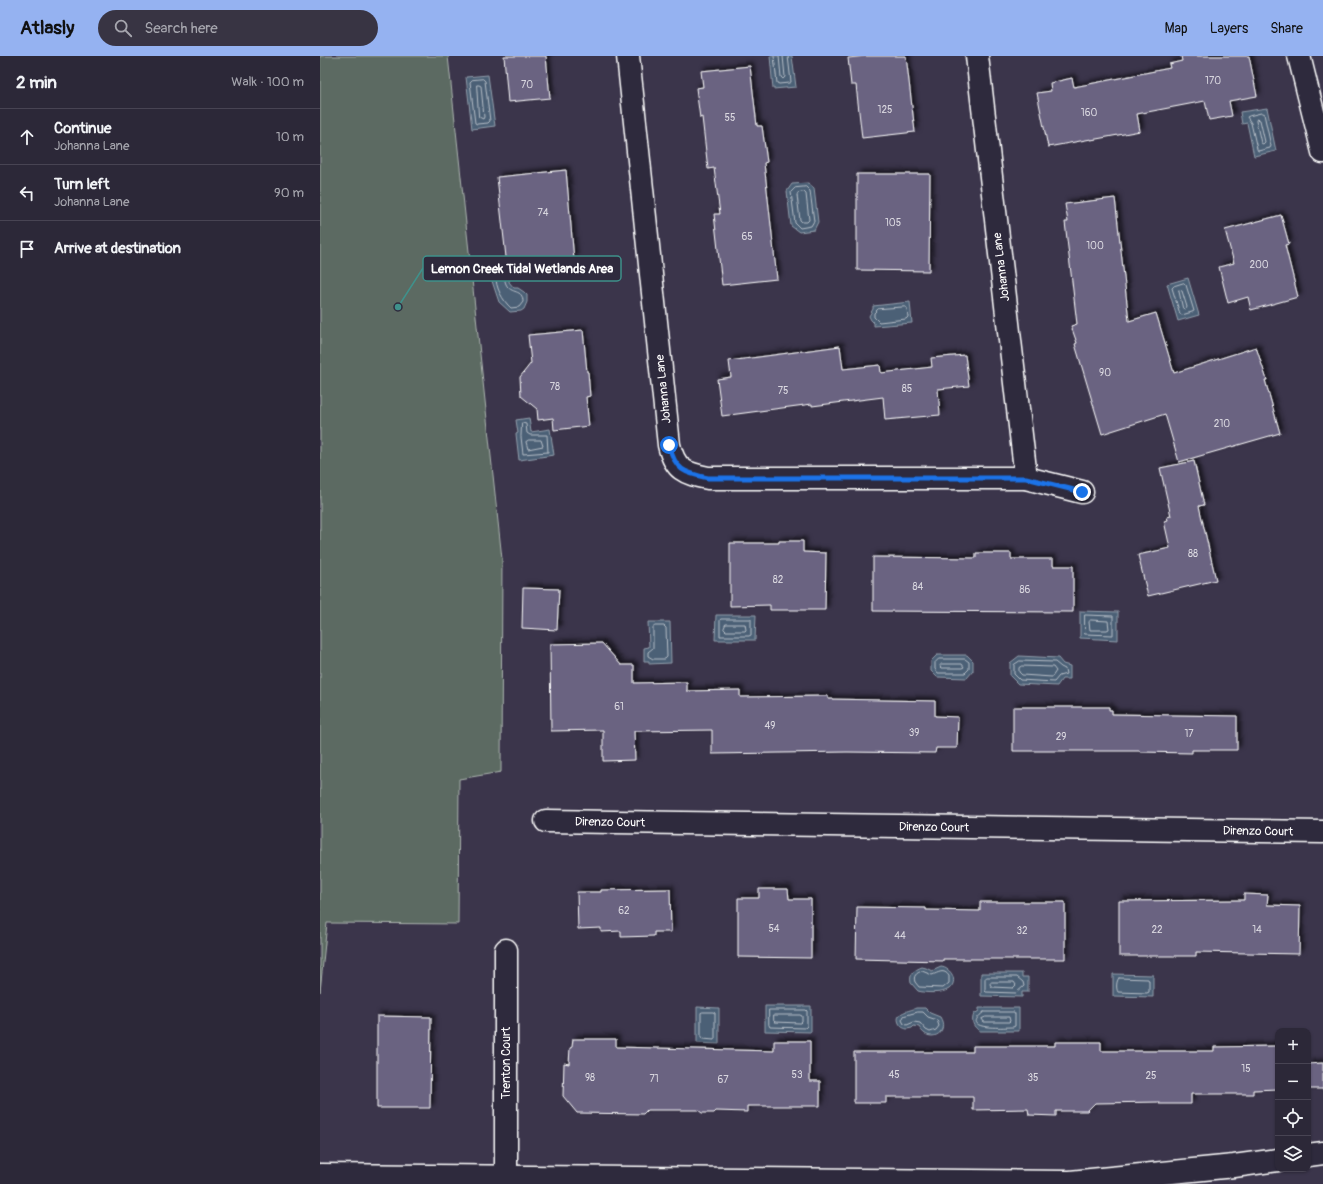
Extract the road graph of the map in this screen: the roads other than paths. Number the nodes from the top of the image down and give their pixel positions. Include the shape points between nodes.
1 (628, 56) edge
2 (977, 56) edge
3 (1299, 56) edge
4 (1323, 152) edge
5 (1026, 478) junction
6 (1082, 492) dead end
7 (546, 821) dead end
8 (1323, 832) edge
9 (506, 950) dead end
10 (1323, 1153) edge
11 (1311, 1155) edge
12 (1275, 1160) edge
13 (320, 1175) edge
14 (506, 1177) junction

1 - 5 street, Johanna Lane via 669,445 672,457 679,467 692,475 708,478
2 - 5 street, Johanna Lane
3 - 4 street
5 - 6 street, Johanna Lane
7 - 8 street, Direnzo Court
9 - 14 street, Trenton Court
10 - 11 street
12 - 14 street via 1070,1182
13 - 14 street

